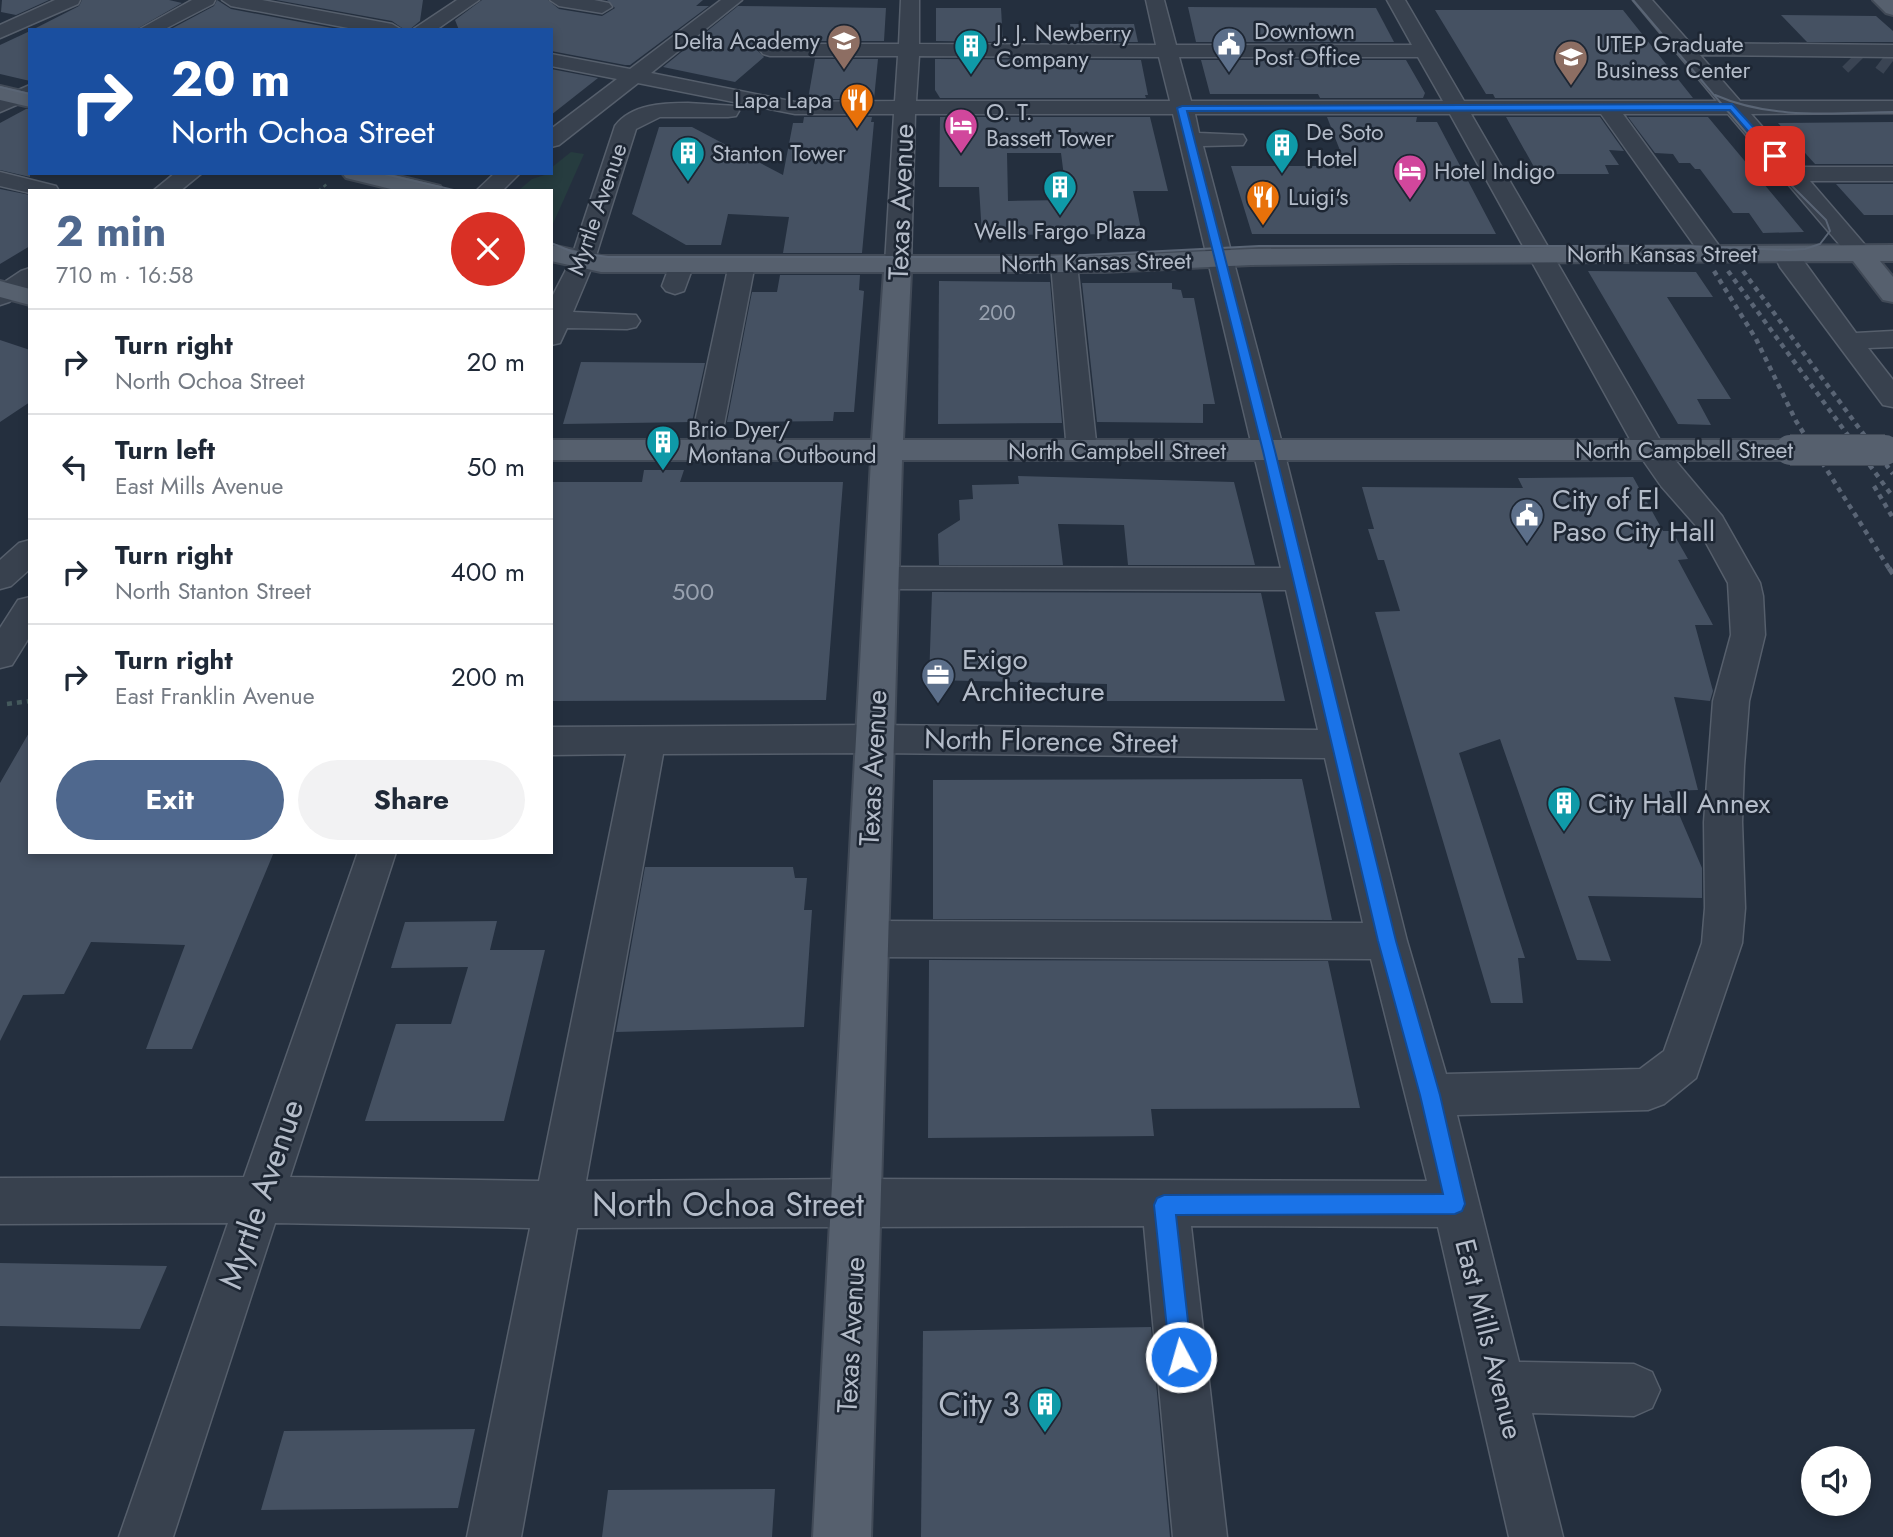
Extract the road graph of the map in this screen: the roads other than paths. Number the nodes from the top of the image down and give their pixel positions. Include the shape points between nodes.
1 (71, 0) edge
2 (206, 0) edge
3 (231, 0) edge
4 (470, 0) edge
5 (559, 0) edge
6 (733, 0) edge
7 (910, 0) edge
8 (1155, 0) edge
9 (1396, 0) edge
10 (1642, 0) edge
11 (1883, 0) edge
12 (602, 7) dead end
13 (1893, 9) edge
14 (0, 18) edge
15 (22, 23) junction
16 (47, 28) edge
17 (152, 28) edge
18 (381, 28) edge
19 (425, 28) edge
20 (0, 32) edge
21 (671, 46) junction
22 (909, 48) junction
23 (1167, 49) junction
24 (1683, 49) junction
25 (697, 50) dead end
26 (770, 50) dead end
27 (1424, 51) junction
28 (553, 60) edge
29 (1864, 60) tunnel mouth
30 (633, 75) junction
31 (1732, 107) junction
32 (1893, 107) edge
33 (795, 108) junction
34 (905, 108) junction
35 (1608, 108) junction
36 (1456, 109) junction
37 (1186, 124) junction
38 (553, 138) edge
39 (1235, 140) dead end
40 (1791, 174) junction
41 (1893, 174) edge
42 (188, 175) edge
43 (362, 175) edge
44 (507, 175) edge
45 (0, 179) edge
46 (40, 189) edge
47 (167, 189) edge
48 (422, 189) edge
49 (489, 189) edge
50 (1860, 253) junction
51 (1893, 253) edge
52 (1713, 254) junction
53 (1786, 254) junction
54 (553, 255) edge
55 (1541, 255) junction
56 (1219, 258) junction
57 (582, 262) junction
58 (742, 264) junction
59 (898, 264) junction
60 (1064, 264) junction
61 (1893, 294) edge
62 (626, 321) dead end
63 (554, 328) edge
64 (1893, 339) edge
65 (1849, 341) junction
66 (1893, 399) edge
67 (553, 450) edge
68 (704, 450) junction
69 (1651, 450) junction
70 (1889, 450) edge
71 (1083, 451) junction
72 (1269, 451) junction
73 (887, 452) junction
74 (28, 553) edge
75 (0, 578) edge
76 (881, 578) junction
77 (1300, 579) junction
78 (0, 594) edge
79 (28, 601) edge
80 (28, 611) edge
81 (0, 656) edge
82 (874, 740) junction
83 (553, 741) edge
84 (647, 742) junction
85 (1340, 744) junction
86 (376, 854) edge
87 (866, 939) junction
88 (1387, 941) junction
89 (1430, 1095) junction
90 (0, 1200) edge
91 (258, 1200) junction
92 (857, 1202) junction
93 (1455, 1204) junction
94 (558, 1205) junction
95 (1164, 1205) junction
96 (1502, 1387) junction
97 (1634, 1390) dead end
98 (146, 1537) edge
99 (494, 1537) edge
100 (842, 1537) edge
101 (1200, 1537) edge
102 (1536, 1537) edge

1 - 15 street
2 - 17 street
3 - 18 street
4 - 19 street
5 - 12 street
6 - 21 street
7 - 22 street, Texas Avenue
8 - 23 street, East Mills Avenue
9 - 27 street
10 - 24 street
11 - 13 main road
14 - 15 street
15 - 16 street
15 - 20 street
21 - 25 street
21 - 30 street
22 - 23 street
22 - 26 street
22 - 34 street, Texas Avenue
23 - 27 street
23 - 37 street, East Mills Avenue
24 - 29 street
24 - 31 street
27 - 36 street
28 - 30 street
30 - 33 street
30 - 38 street
31 - 32 street
31 - 35 street
31 - 40 street
33 - 34 street
33 - 57 street, Myrtle Avenue via 666,111 630,121
34 - 37 street
34 - 59 street, Texas Avenue
35 - 36 street
35 - 52 street
36 - 37 street
36 - 55 street
37 - 39 street
37 - 56 street, East Mills Avenue
40 - 41 street
40 - 50 street
42 - 47 street
43 - 48 main road
44 - 49 street
45 - 46 street
50 - 51 main road, North Kansas Street
50 - 53 main road, North Kansas Street
50 - 61 main road
52 - 53 main road, North Kansas Street
52 - 55 main road, North Kansas Street
53 - 65 street
54 - 57 main road, North Kansas Street
55 - 56 main road, North Kansas Street
55 - 69 street
56 - 60 main road, North Kansas Street
56 - 72 street, East Mills Avenue
57 - 58 main road, North Kansas Street via 678,275
57 - 63 street, Myrtle Avenue
58 - 59 main road, North Kansas Street
58 - 68 street
59 - 60 main road, North Kansas Street
59 - 73 main road, Texas Avenue
60 - 71 street
62 - 63 street
64 - 65 street
65 - 66 street
67 - 68 main road, North Campbell Street
68 - 73 main road, North Campbell Street
69 - 70 main road, North Campbell Street, bridge
69 - 72 main road, North Campbell Street
69 - 89 street via 1710,523 1747,596 1748,635 1731,701 1727,753 1722,943 1681,1064 1648,1089
71 - 72 main road, North Campbell Street
71 - 73 main road, North Campbell Street
72 - 77 street, East Mills Avenue
73 - 76 main road, Texas Avenue
74 - 75 street
76 - 77 street
76 - 82 main road, Texas Avenue
77 - 85 street, East Mills Avenue
78 - 79 street
80 - 81 street
82 - 84 street, North Florence Street
82 - 85 street, North Florence Street
82 - 87 main road, Texas Avenue
83 - 84 street, North Florence Street
84 - 94 street
85 - 88 street, East Mills Avenue
86 - 91 street, Myrtle Avenue
87 - 88 street
87 - 92 main road, Texas Avenue
88 - 89 street, East Mills Avenue
89 - 93 street, East Mills Avenue
90 - 91 street, North Ochoa Street
91 - 94 street, North Ochoa Street
91 - 98 street, Myrtle Avenue
92 - 94 street, North Ochoa Street
92 - 95 street, North Ochoa Street
92 - 100 main road, Texas Avenue
93 - 95 street, North Ochoa Street
93 - 96 street, East Mills Avenue
94 - 99 street
95 - 101 street
96 - 97 street
96 - 102 street, East Mills Avenue

